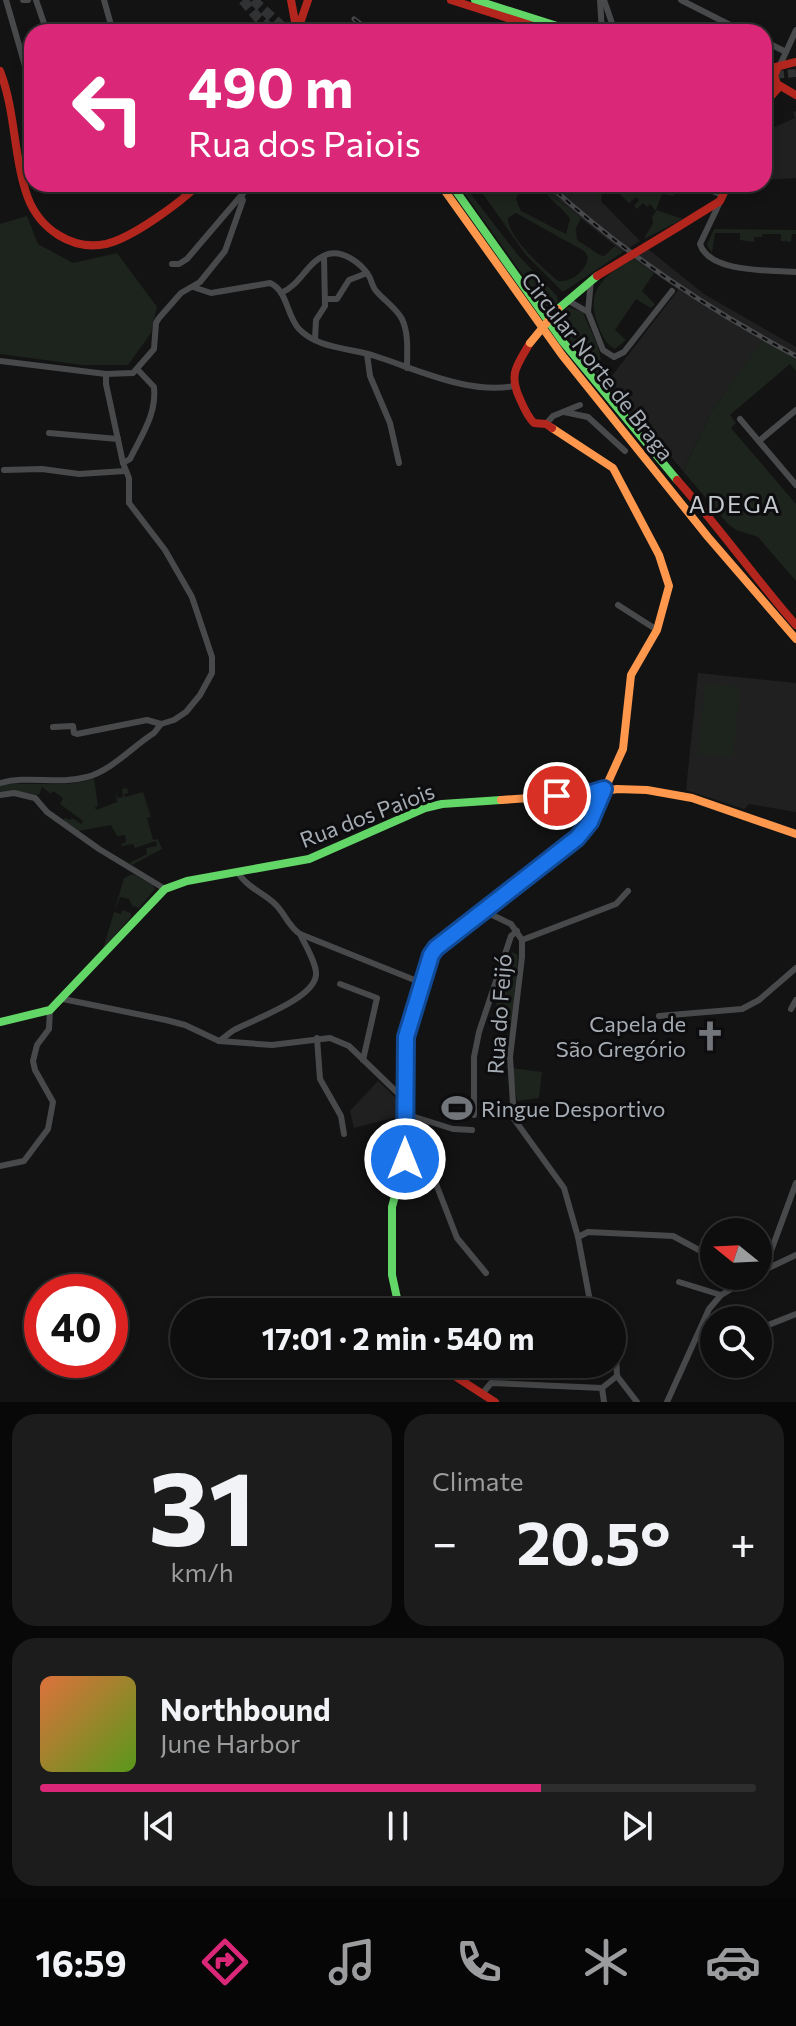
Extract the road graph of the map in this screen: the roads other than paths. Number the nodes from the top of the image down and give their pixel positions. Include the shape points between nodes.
1 (6, 0) edge
2 (36, 0) edge
3 (104, 0) edge
4 (291, 0) edge
5 (308, 0) edge
6 (451, 0) edge
7 (475, 0) edge
8 (602, 0) edge
9 (681, 0) edge
10 (44, 24) edge
11 (111, 24) edge
12 (296, 24) edge
13 (300, 24) edge
14 (524, 24) edge
15 (551, 24) edge
16 (602, 24) edge
17 (612, 24) edge
18 (720, 24) edge
19 (796, 32) edge
20 (772, 45) edge
21 (786, 52) junction
22 (24, 62) edge
23 (796, 62) edge
24 (779, 66) junction
25 (772, 68) edge
26 (0, 71) edge
27 (781, 87) junction
28 (772, 88) edge
29 (796, 92) edge
30 (772, 96) edge
31 (24, 180) edge
32 (27, 192) edge
33 (188, 192) edge
34 (244, 192) edge
35 (446, 192) edge
36 (457, 192) edge
37 (710, 192) edge
38 (725, 192) edge
39 (241, 196) junction
40 (722, 198) junction
41 (324, 256) junction
42 (172, 264) dead end
43 (796, 272) edge
44 (367, 273) junction
45 (594, 278) junction
46 (193, 287) junction
47 (672, 291) dead end
48 (281, 293) junction
49 (325, 299) junction
50 (567, 300) junction
51 (588, 312) junction
52 (315, 339) junction
53 (367, 354) junction
54 (0, 361) edge
55 (407, 368) junction
56 (137, 369) junction
57 (106, 374) junction
58 (514, 386) junction
59 (580, 405) dead end
60 (796, 410) edge
61 (564, 412) junction
62 (740, 419) dead end
63 (546, 424) junction
64 (49, 433) dead end
65 (118, 439) junction
66 (759, 441) junction
67 (625, 451) dead end
68 (123, 463) junction
69 (399, 463) dead end
70 (4, 470) dead end
71 (125, 471) junction
72 (796, 485) edge
73 (618, 605) dead end
74 (796, 625) edge
75 (657, 630) junction
76 (796, 639) edge
77 (161, 724) junction
78 (53, 727) dead end
79 (0, 783) edge
80 (604, 789) junction
81 (0, 795) edge
82 (796, 834) edge
83 (238, 873) junction
84 (165, 889) junction
85 (628, 891) dead end
86 (484, 911) junction
87 (517, 931) junction
88 (300, 934) junction
89 (522, 940) junction
90 (796, 968) edge
91 (422, 983) junction
92 (340, 984) dead end
93 (63, 999) junction
94 (796, 1000) edge
95 (791, 1009) dead end
96 (50, 1010) junction
97 (659, 1016) dead end
98 (0, 1022) edge
99 (317, 1038) junction
100 (219, 1041) junction
101 (363, 1060) junction
102 (405, 1100) junction
103 (405, 1114) junction
104 (474, 1115) dead end
105 (472, 1130) dead end
106 (344, 1134) dead end
107 (405, 1151) junction
108 (0, 1166) edge
109 (796, 1183) edge
110 (578, 1237) junction
111 (772, 1240) edge
112 (700, 1250) edge
113 (796, 1255) edge
114 (772, 1265) edge
115 (486, 1273) dead end
116 (679, 1282) dead end
117 (729, 1290) edge
118 (721, 1295) junction
119 (397, 1298) edge
120 (589, 1298) edge
121 (796, 1314) edge
122 (772, 1323) edge
123 (699, 1332) joint
124 (457, 1378) edge
125 (614, 1378) edge
126 (619, 1378) edge
127 (602, 1388) junction
128 (482, 1394) junction
129 (495, 1402) edge
130 (604, 1402) edge
131 (637, 1402) edge
132 (667, 1402) edge

1 - 22 street
2 - 10 street
3 - 11 street
4 - 12 main road
5 - 13 main road
6 - 14 main road
7 - 15 main road
8 - 16 street
8 - 17 street
9 - 18 street
19 - 21 street
20 - 21 street
21 - 24 street
23 - 24 main road
24 - 25 main road
24 - 27 main road via 774,76
26 - 31 main road
27 - 28 main road
27 - 29 main road
27 - 30 main road
32 - 33 main road via 42,224 68,242 94,246 118,239
34 - 39 street
35 - 76 main road, Circular Norte de Braga via 562,355
36 - 74 main road, Circular Norte de Braga via 572,353
37 - 40 street
38 - 40 main road
39 - 42 street via 187,259
39 - 46 street via 225,251
40 - 43 street via 700,244 705,255 717,262
40 - 45 main road, bridge
41 - 44 street via 342,254
41 - 48 street via 295,287
41 - 49 street
44 - 49 street via 349,280 337,299
44 - 55 street via 374,289 401,318
45 - 50 main road
45 - 51 street
46 - 48 street via 211,293 270,283
46 - 56 street via 156,323 154,349
47 - 51 street via 618,356 603,350
48 - 52 street via 300,330
49 - 52 street
50 - 51 street
50 - 58 main road, bridge via 530,343 514,370
52 - 53 street
53 - 55 street
53 - 69 street
54 - 57 street
55 - 58 street via 447,381
56 - 57 street
56 - 68 street via 154,387 155,402 130,459
57 - 65 street
58 - 63 main road via 529,418
59 - 61 street
60 - 66 street
61 - 63 street
61 - 67 street via 588,417
62 - 66 street
63 - 75 main road via 600,456 628,494 669,586
64 - 65 street
65 - 68 street
66 - 72 street
68 - 71 street
70 - 71 street
71 - 77 street via 129,503 192,597 212,657 212,673 200,695 186,712
73 - 75 street
75 - 80 main road via 631,675 626,737
77 - 78 street via 147,720 77,734 73,726
77 - 79 street via 92,775
80 - 82 main road, Rua dos Paiois via 703,801
80 - 83 main road, Rua dos Paiois via 442,804 309,859
80 - 86 main road via 577,838
81 - 84 street via 35,798 99,849
83 - 84 main road, Rua dos Paiois
83 - 88 street via 276,904
84 - 93 main road
85 - 89 street via 616,904
86 - 87 street, Rua do Feijó
86 - 91 main road via 436,948
87 - 89 street, Rua do Feijó
87 - 104 street via 479,1032
88 - 91 street
88 - 100 street via 315,980 297,998
89 - 110 street, Rua do Feijó via 510,1057 514,1119 564,1188
90 - 97 street via 742,1009
91 - 102 main road via 406,1037
92 - 101 street via 381,1000
93 - 96 main road
93 - 100 street via 185,1025
94 - 95 street
96 - 98 main road
96 - 108 street via 49,1029 33,1061 54,1105 48,1129 24,1161
99 - 100 street via 272,1045
99 - 101 street via 339,1041
99 - 106 street via 320,1079 341,1116
101 - 102 street
102 - 103 main road
103 - 105 street
103 - 107 main road
107 - 115 street via 426,1158 457,1238
107 - 119 main road via 392,1207
109 - 111 street
110 - 112 street via 588,1232 673,1236
110 - 120 street, Rua do Feijó
113 - 114 street
116 - 118 street
117 - 118 street
118 - 123 street
121 - 122 street
123 - 132 street
124 - 128 main road
125 - 127 street
126 - 131 street
127 - 128 street via 491,1383
127 - 130 street
128 - 129 main road

